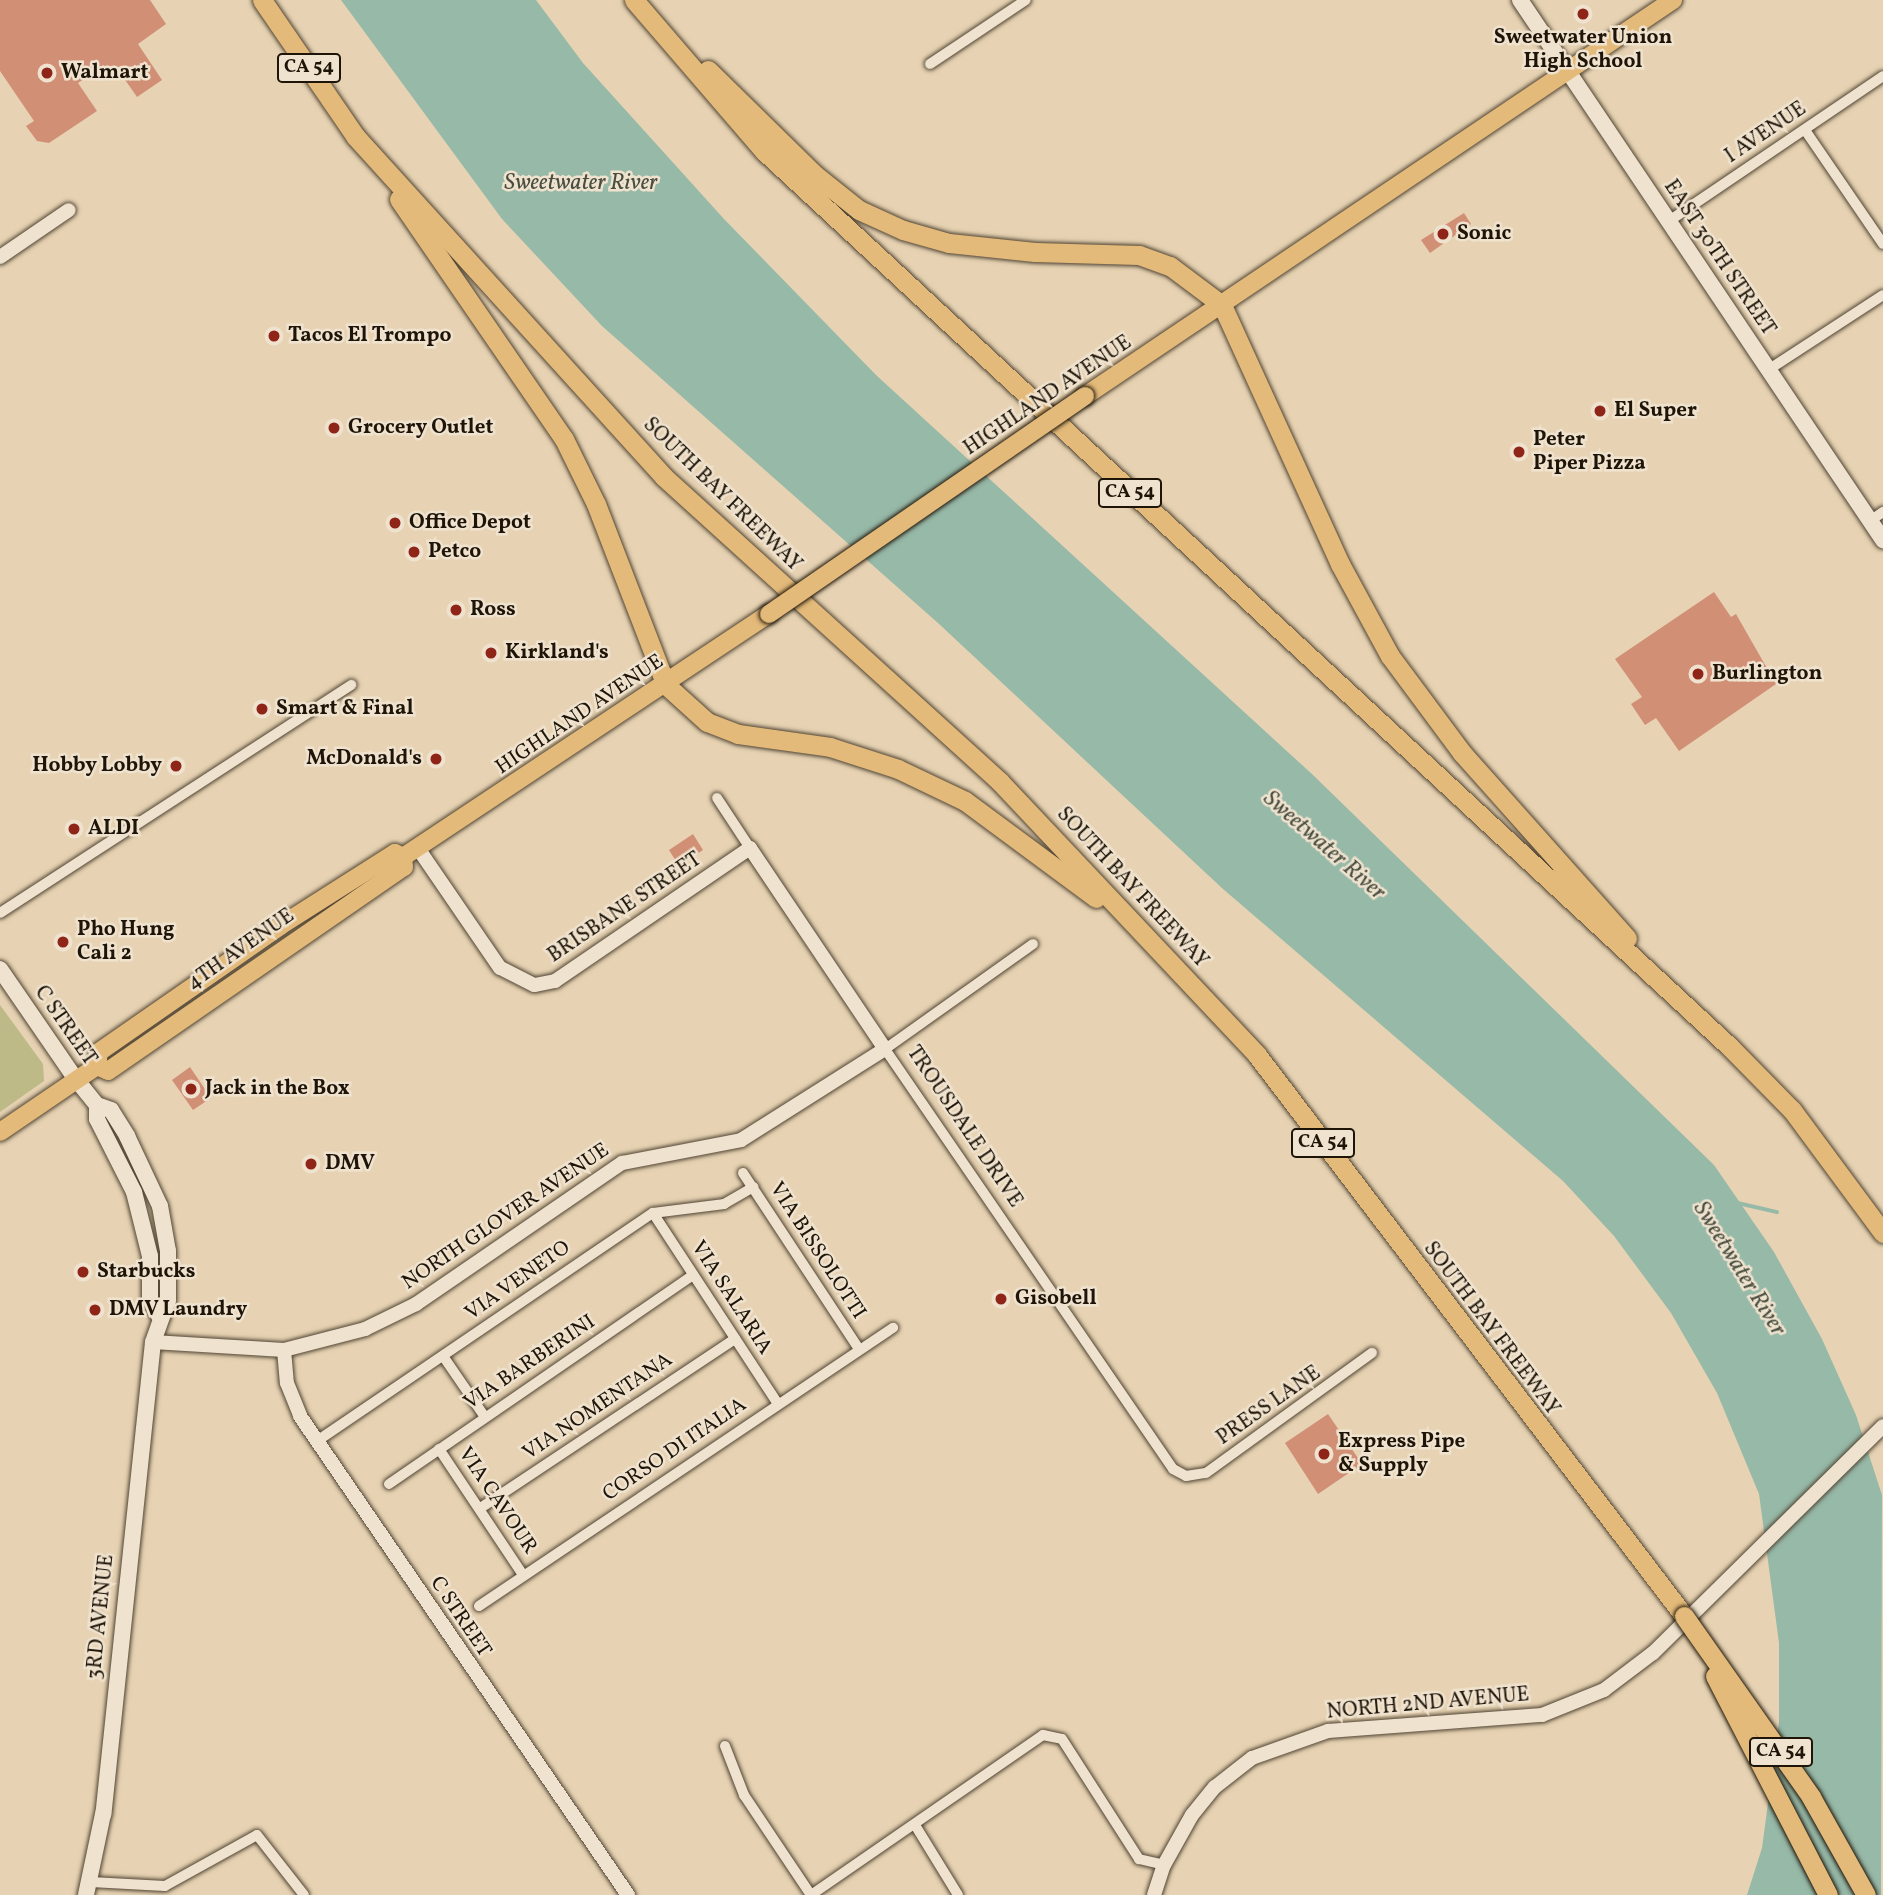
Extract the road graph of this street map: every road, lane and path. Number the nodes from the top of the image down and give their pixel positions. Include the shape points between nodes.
1 (262, 0) edge
2 (634, 0) edge
3 (642, 0) edge
4 (1026, 0) edge
5 (1520, 0) edge
6 (1673, 0) edge
7 (930, 64) dead end
8 (1568, 73) junction
9 (1883, 76) edge
10 (1805, 130) junction
11 (355, 136) junction
12 (69, 210) dead end
13 (1669, 221) junction
14 (1883, 244) edge
15 (0, 257) edge
16 (1883, 295) edge
17 (1222, 305) junction
18 (1768, 370) junction
19 (1876, 517) edge
20 (1883, 540) edge
21 (351, 685) dead end
22 (666, 685) junction
23 (717, 798) dead end
24 (449, 830) joint
25 (750, 848) junction
26 (410, 853) junction
27 (0, 913) edge
28 (1144, 935) junction
29 (1032, 944) dead end
30 (1646, 967) junction
31 (0, 969) edge
32 (885, 1049) junction
33 (75, 1079) junction
34 (0, 1132) edge
35 (743, 1173) dead end
36 (753, 1187) junction
37 (653, 1213) junction
38 (1883, 1233) edge
39 (693, 1275) junction
40 (893, 1328) dead end
41 (735, 1339) junction
42 (153, 1342) junction
43 (859, 1349) junction
44 (284, 1350) junction
45 (1372, 1353) dead end
46 (443, 1356) junction
47 (778, 1404) junction
48 (485, 1417) junction
49 (1883, 1426) edge
50 (317, 1441) junction
51 (439, 1449) junction
52 (1181, 1475) joint
53 (389, 1485) dead end
54 (482, 1507) junction
55 (523, 1575) junction
56 (479, 1606) dead end
57 (1684, 1616) junction
58 (725, 1746) dead end
59 (915, 1825) junction
60 (1164, 1865) junction
61 (185, 1877) junction
62 (89, 1889) edge
63 (170, 1895) edge
64 (304, 1895) edge
65 (628, 1895) edge
66 (811, 1895) edge
67 (958, 1895) edge
68 (1154, 1895) edge
69 (1828, 1895) edge
70 (1866, 1895) edge

1 - 11 highway, SOUTH BAY FREEWAY / CA 54
2 - 30 highway, CA 54 via 764,151
3 - 17 highway via 760,124 859,210 949,243 1139,255 1170,266
4 - 7 street
5 - 8 main road, EAST 30TH STREET
6 - 8 main road, HIGHLAND AVENUE
8 - 13 main road, EAST 30TH STREET
8 - 17 main road, HIGHLAND AVENUE
9 - 10 street, I AVENUE
10 - 13 street, I AVENUE
10 - 14 street
11 - 22 highway via 564,439 596,504
11 - 28 highway, SOUTH BAY FREEWAY / CA 54 via 664,477 1000,782
12 - 15 street
13 - 18 main road, EAST 30TH STREET
16 - 18 street
17 - 22 main road, HIGHLAND AVENUE, bridge
17 - 30 highway via 1340,564 1390,656 1462,753 1619,925
18 - 19 main road, EAST 30TH STREET
19 - 20 main road, EAST 30TH STREET
21 - 27 street
22 - 24 main road, HIGHLAND AVENUE
22 - 28 highway via 707,722 738,734 830,747 898,769 965,801
23 - 25 street, TROUSDALE DRIVE
24 - 26 main road, 4TH AVENUE
25 - 26 street, BRISBANE STREET via 555,981 534,985 500,968
25 - 32 street, TROUSDALE DRIVE
26 - 33 main road, 4TH AVENUE via 404,867 108,1071 97,1066
28 - 57 highway, SOUTH BAY FREEWAY / CA 54 via 1258,1055
29 - 32 street, NORTH GLOVER AVENUE
30 - 38 highway, CA 54 via 1792,1110
31 - 33 main road, C STREET
32 - 44 street, NORTH GLOVER AVENUE via 741,1140 622,1163 416,1304 365,1329
32 - 52 street, TROUSDALE DRIVE
33 - 34 main road, 4TH AVENUE
33 - 42 main road, C STREET via 116,1119 160,1206 168,1292
35 - 36 street, VIA BISSOLOTTI
36 - 37 street, VIA VENETO via 724,1204
36 - 43 street, VIA BISSOLOTTI
37 - 39 street, VIA SALARIA
37 - 46 street, VIA VENETO
39 - 41 street, VIA SALARIA
39 - 48 street, VIA BARBERINI
40 - 43 street, CORSO DI ITALIA
41 - 47 street, VIA SALARIA
41 - 54 street, VIA NOMENTANA
42 - 44 street, NORTH GLOVER AVENUE
42 - 62 main road, 3RD AVENUE via 103,1814
43 - 47 street, CORSO DI ITALIA
44 - 50 street, C STREET via 290,1395
45 - 52 street, PRESS LANE via 1206,1473
46 - 48 street
46 - 50 street, VIA VENETO
47 - 55 street, CORSO DI ITALIA
48 - 51 street, VIA BARBERINI
49 - 60 street, NORTH 2ND AVENUE via 1713,1595 1624,1676 1569,1708 1523,1718 1328,1731 1252,1758 1207,1797
50 - 65 street, C STREET
51 - 53 street, VIA BARBERINI
51 - 54 street, VIA CAVOUR
54 - 55 street, VIA CAVOUR
55 - 56 street, CORSO DI ITALIA
57 - 69 highway, bridge
57 - 70 highway, SOUTH BAY FREEWAY / CA 54, bridge via 1811,1797
58 - 66 street via 744,1796
59 - 60 street via 1043,1735 1062,1739 1139,1859
59 - 66 street
59 - 67 street
60 - 68 street, NORTH 2ND AVENUE
61 - 62 street via 153,1888
61 - 63 street
61 - 64 street via 257,1835

